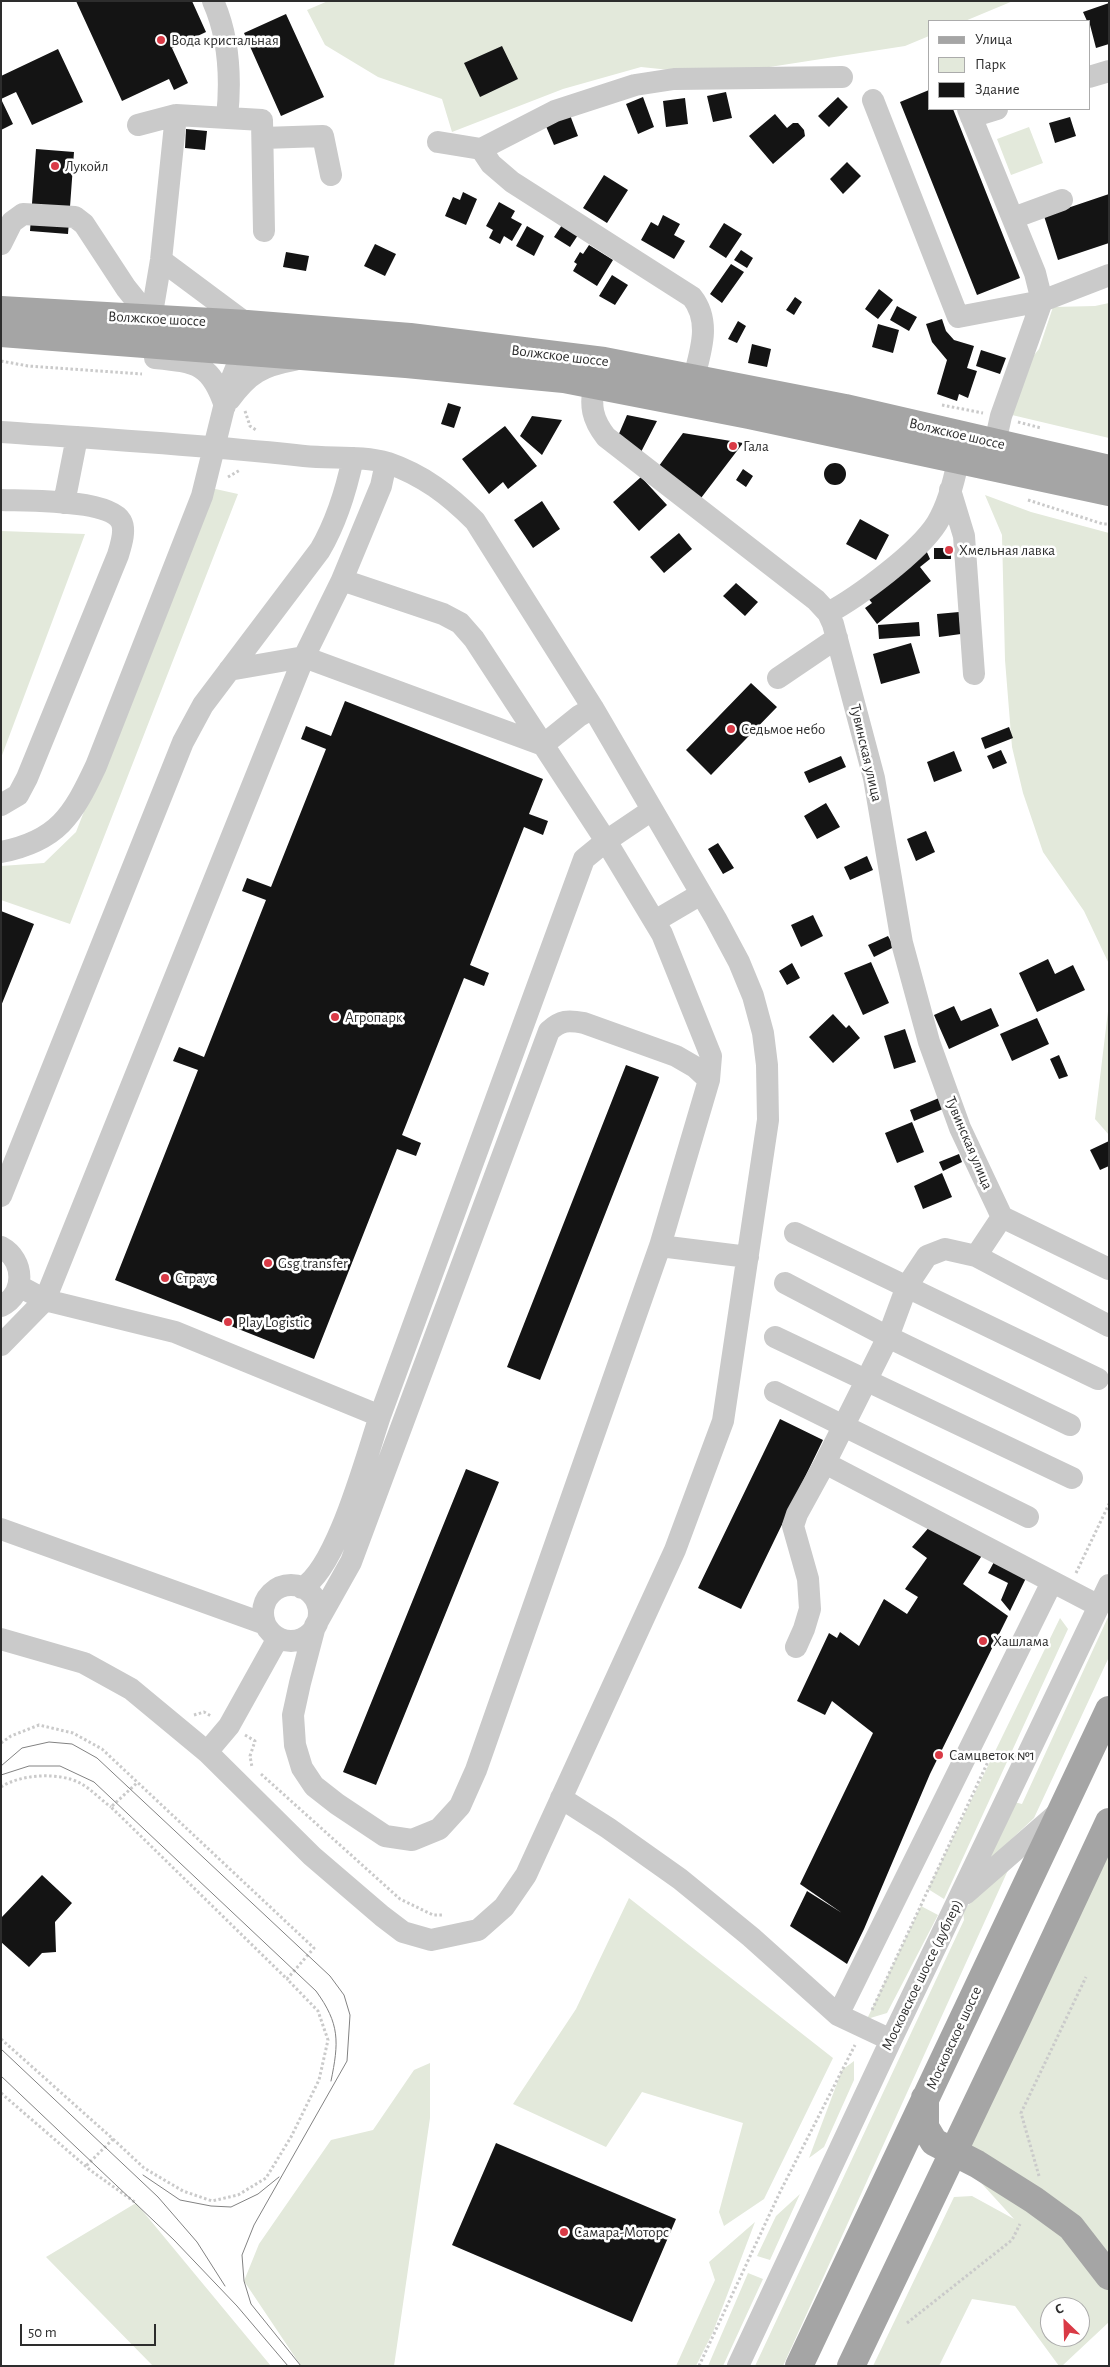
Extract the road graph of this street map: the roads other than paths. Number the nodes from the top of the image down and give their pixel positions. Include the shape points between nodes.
1 (213, 1) edge
2 (1109, 71) edge
3 (842, 77) dead end
4 (1090, 78) edge
5 (873, 100) dead end
6 (990, 110) edge
7 (970, 113) edge
8 (176, 115) junction
9 (227, 118) junction
10 (138, 125) dead end
11 (263, 138) junction
12 (438, 142) dead end
13 (481, 149) junction
14 (330, 175) dead end
15 (1062, 200) dead end
16 (1013, 218) junction
17 (264, 231) dead end
18 (1, 244) edge
19 (162, 260) junction
20 (1109, 275) edge
21 (1042, 301) junction
22 (1, 310) edge
23 (151, 319) junction
24 (200, 322) junction
25 (246, 324) junction
26 (1, 333) edge
27 (354, 333) junction
28 (85, 340) junction
29 (198, 348) junction
30 (243, 351) junction
31 (313, 356) junction
32 (694, 378) junction
33 (594, 384) junction
34 (235, 405) junction
35 (1, 432) edge
36 (78, 437) junction
37 (995, 443) junction
38 (215, 446) junction
39 (353, 458) junction
40 (958, 461) junction
41 (386, 463) junction
42 (1109, 469) edge
43 (950, 490) junction
44 (1109, 492) edge
45 (1, 500) edge
46 (64, 503) junction
47 (342, 580) junction
48 (828, 613) junction
49 (837, 638) junction
50 (304, 657) junction
51 (229, 670) junction
52 (974, 674) dead end
53 (778, 678) dead end
54 (593, 708) junction
55 (543, 745) junction
56 (1, 805) edge
57 (652, 810) junction
58 (606, 841) junction
59 (1, 852) edge
60 (701, 894) junction
61 (655, 922) junction
62 (709, 1080) junction
63 (1, 1196) edge
64 (1002, 1217) junction
65 (795, 1233) dead end
66 (660, 1246) junction
67 (1, 1248) edge
68 (976, 1256) junction
69 (748, 1257) junction
70 (1109, 1269) edge
71 (785, 1283) dead end
72 (19, 1286) junction
73 (907, 1286) junction
74 (45, 1300) junction
75 (1, 1306) edge
76 (1109, 1326) edge
77 (775, 1337) dead end
78 (888, 1337) junction
79 (1, 1345) edge
80 (866, 1379) junction
81 (1098, 1379) dead end
82 (776, 1392) dead end
83 (380, 1416) junction
84 (1070, 1425) dead end
85 (844, 1426) junction
86 (825, 1463) junction
87 (1072, 1478) dead end
88 (1028, 1517) dead end
89 (1, 1529) edge
90 (1109, 1585) edge
91 (1060, 1587) junction
92 (302, 1588) junction
93 (1099, 1606) junction
94 (316, 1626) junction
95 (271, 1631) junction
96 (1, 1638) edge
97 (796, 1647) dead end
98 (1109, 1710) edge
99 (207, 1752) junction
100 (561, 1798) junction
101 (1064, 1807) junction
102 (1109, 1822) edge
103 (958, 1900) junction
104 (838, 2015) junction
105 (891, 2040) junction
106 (925, 2098) junction
107 (953, 2152) junction
108 (1109, 2276) edge
109 (738, 2366) edge
110 (799, 2366) edge
111 (851, 2366) edge

1 - 9 street via 229,68
2 - 4 street
3 - 13 street via 674,80 635,85 555,111
5 - 21 street via 958,317
6 - 7 street
7 - 16 street
8 - 9 street
8 - 10 street
8 - 19 street
9 - 11 street via 262,120
11 - 14 street via 323,136
11 - 17 street
12 - 13 street
13 - 32 street via 491,164 512,182 692,297 700,307 703,320 703,341
15 - 16 street
16 - 21 street
18 - 23 street via 12,222 23,214 75,217 84,224 126,288
19 - 23 street
19 - 25 street
20 - 21 street
21 - 37 street via 1001,416
22 - 23 main road, Волжское шоссе
23 - 24 main road, Волжское шоссе
24 - 25 main road, Волжское шоссе
24 - 29 main road via 205,334
25 - 27 main road, Волжское шоссе
26 - 28 main road, Волжское шоссе
27 - 30 street via 335,340 265,337 250,342
27 - 32 main road, Волжское шоссе via 604,361
28 - 29 main road, Волжское шоссе
28 - 34 street via 95,349 113,355 198,365 209,372
29 - 30 main road, Волжское шоссе
30 - 31 main road, Волжское шоссе
30 - 34 street via 230,383
31 - 33 main road, Волжское шоссе
31 - 34 street via 261,368 248,377
32 - 37 main road, Волжское шоссе
33 - 40 main road, Волжское шоссе via 749,414
33 - 48 street, Тувинская улица via 590,404 606,437 816,600
34 - 38 street
35 - 36 street
36 - 38 street
36 - 46 street
37 - 42 main road, Волжское шоссе
38 - 39 street via 320,458
38 - 59 street via 202,496 96,766 78,803 56,830 26,847
39 - 41 street
39 - 51 street via 335,523 324,543
40 - 43 street
40 - 44 main road, Волжское шоссе
41 - 47 street via 381,486
41 - 54 street via 427,480 451,497 475,521
43 - 48 street via 940,517 929,534 853,599
43 - 52 street via 964,536
45 - 46 street
46 - 56 street via 113,513 121,521 123,536 27,778 18,795
47 - 50 street
47 - 55 street via 460,623 474,639
48 - 49 street, Тувинская улица
49 - 53 street
49 - 64 street, Тувинская улица via 874,778 902,943 929,1042 960,1128
50 - 51 street
50 - 55 street
50 - 74 street
51 - 63 street via 183,742
54 - 55 street
54 - 57 street
55 - 58 street
57 - 58 street
57 - 60 street
58 - 61 street
58 - 83 street via 584,859
60 - 61 street
60 - 69 street via 739,962 753,996 762,1033 768,1120
61 - 62 street via 711,1056
62 - 66 street
62 - 94 street via 676,1056 584,1023 568,1020 549,1031 351,1562
64 - 68 street
64 - 70 street
65 - 73 street
66 - 69 street
66 - 94 street via 476,1770 460,1806 439,1829 412,1840 385,1836 314,1786 302,1768 295,1745 293,1715
67 - 72 street via 18,1264
68 - 73 street via 944,1249 927,1256
68 - 76 street
69 - 100 street via 723,1421 674,1550
71 - 78 street
72 - 74 street
72 - 75 street via 14,1296
73 - 78 street
73 - 81 street
74 - 79 street
74 - 83 street via 175,1332
77 - 80 street
78 - 80 street
78 - 84 street
80 - 85 street
80 - 87 street
82 - 85 street
83 - 92 street via 336,1545 311,1583
85 - 86 street
85 - 88 street
86 - 91 street
86 - 97 street via 793,1526 808,1579 810,1609
89 - 95 street
90 - 93 street, Московское шоссе (дублер)
91 - 93 street
91 - 104 street
92 - 94 street via 317,1603
92 - 95 street via 289,1585 271,1593 262,1610
93 - 103 street, Московское шоссе (дублер)
94 - 95 street via 309,1635 291,1641
95 - 99 street via 229,1726
96 - 99 street via 84,1663 130,1689
98 - 101 main road, Московское шоссе
99 - 100 street via 312,1856 382,1916 403,1932 431,1940 478,1930 504,1907 526,1875
100 - 104 street via 680,1879
101 - 103 street
101 - 106 main road, Московское шоссе
102 - 107 main road
103 - 105 street, Московское шоссе (дублер)
104 - 105 street
105 - 109 street, Московское шоссе (дублер)
106 - 107 main road via 926,2127 934,2142
106 - 110 main road, Московское шоссе
107 - 108 main road via 1034,2200 1070,2227
107 - 111 main road

